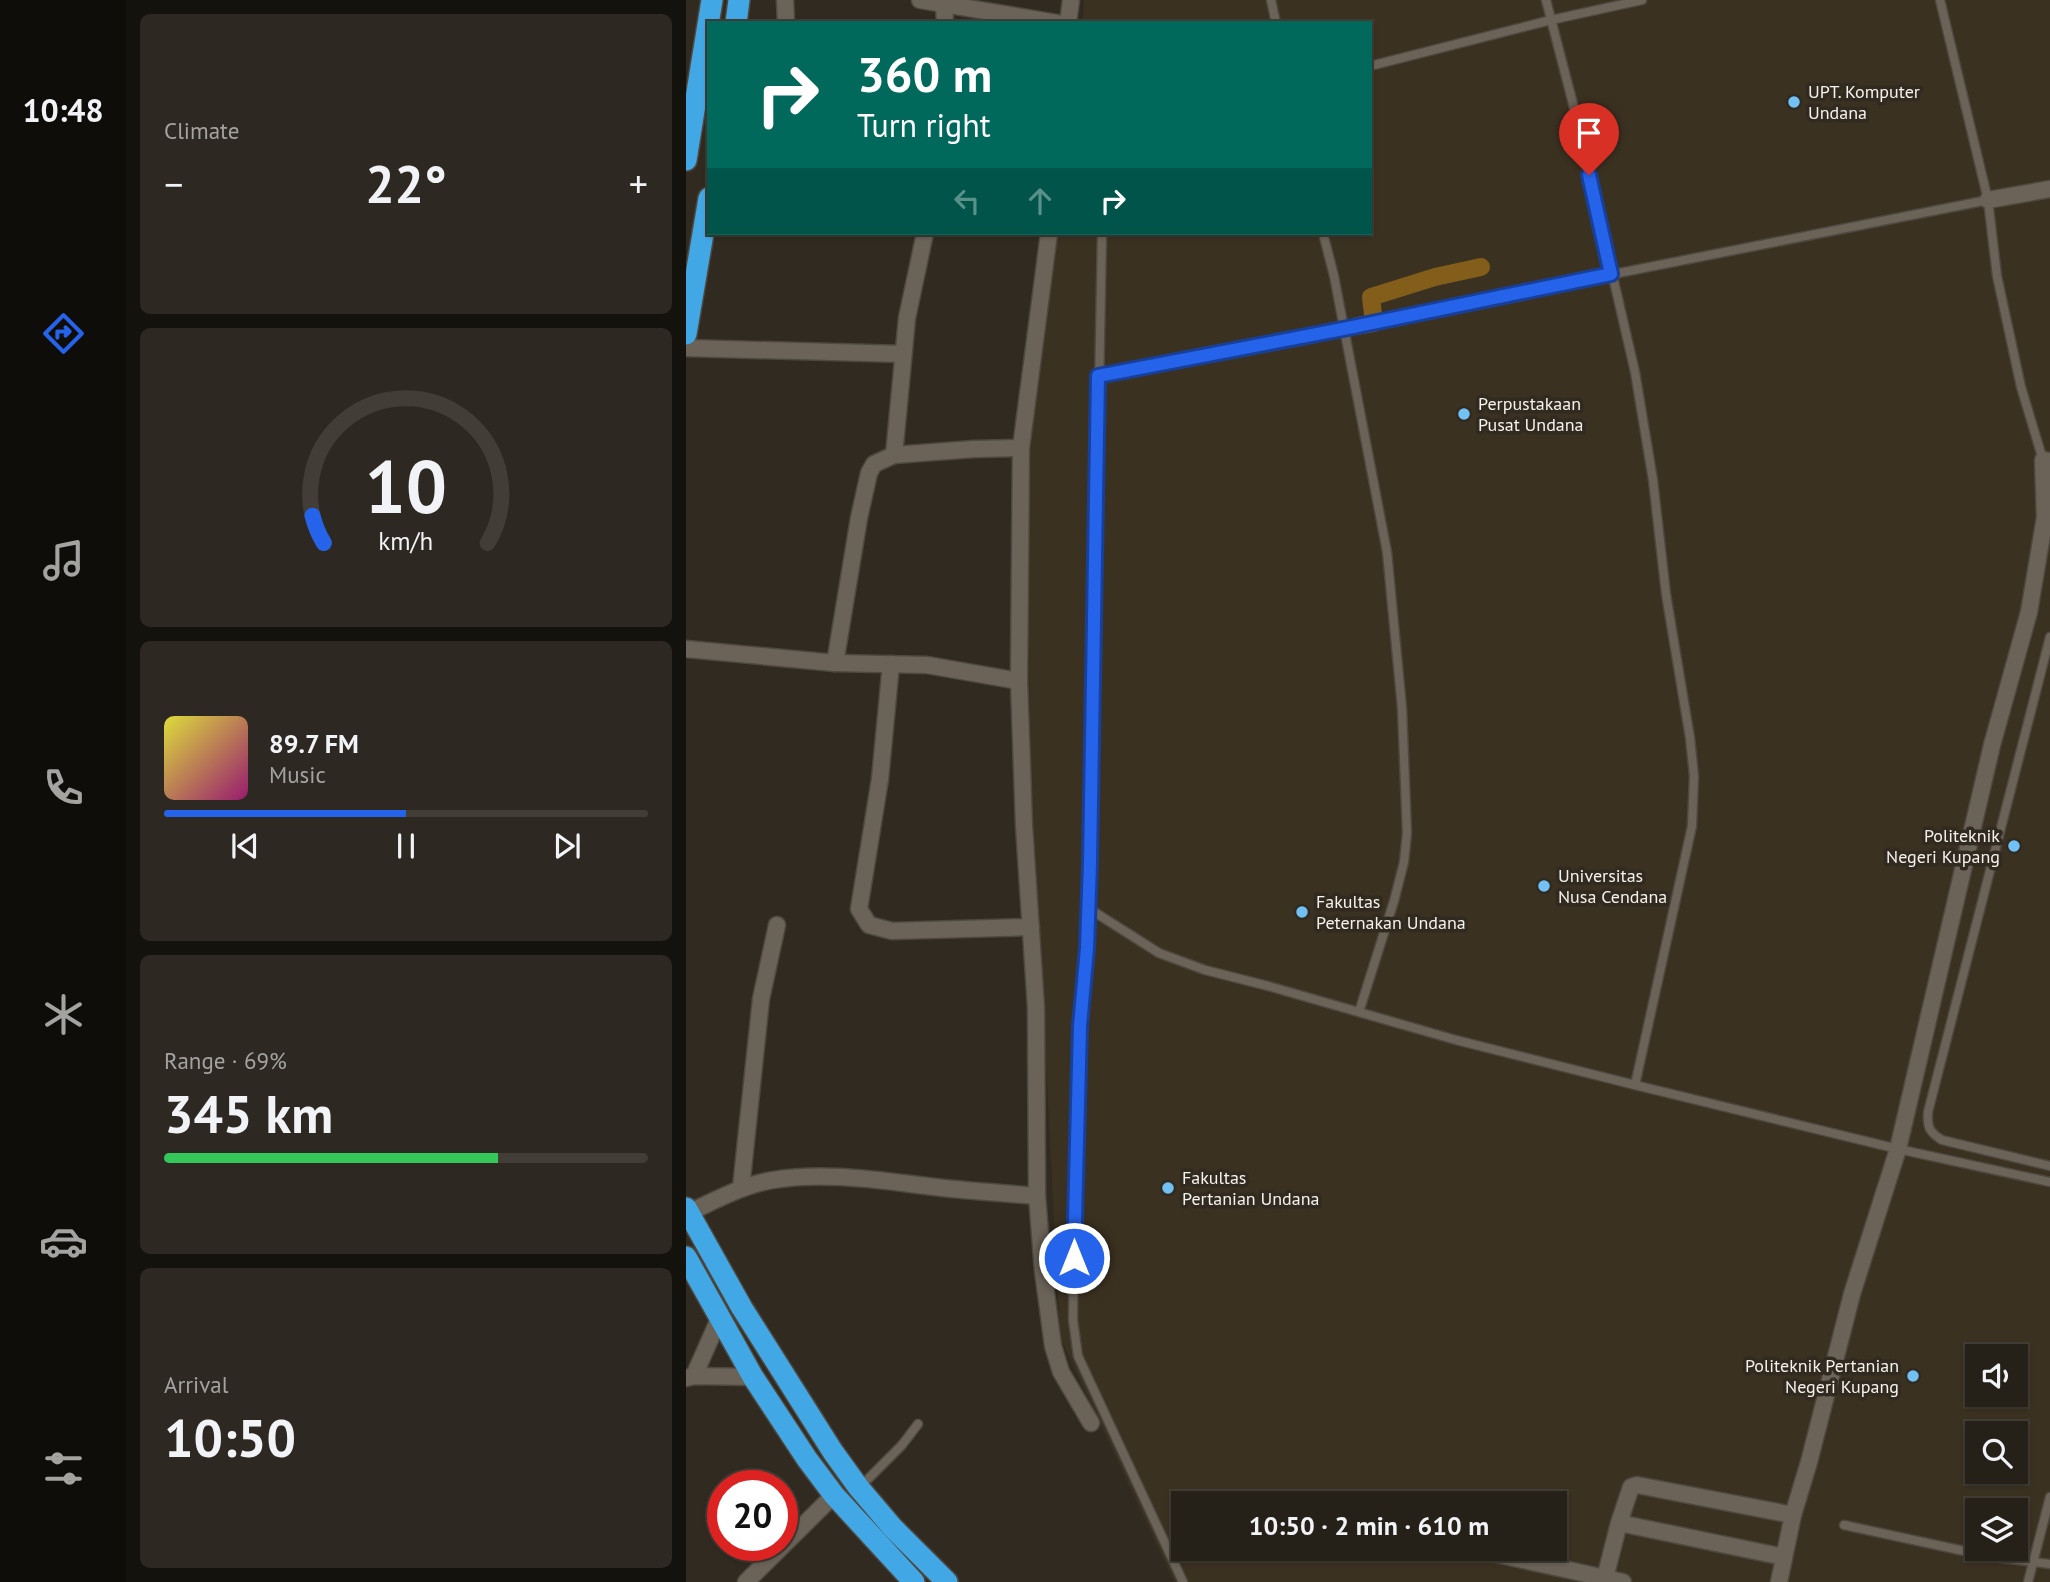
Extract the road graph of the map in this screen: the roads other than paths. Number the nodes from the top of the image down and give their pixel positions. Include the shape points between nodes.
1 (712, 0) edge
2 (739, 0) edge
3 (785, 0) edge
4 (920, 0) edge
5 (1071, 0) edge
6 (1271, 0) edge
7 (1546, 0) edge
8 (1642, 0) edge
9 (1940, 0) edge
10 (944, 4) junction
11 (1551, 20) junction
12 (709, 21) edge
13 (736, 21) edge
14 (786, 21) edge
15 (945, 21) edge
16 (1045, 21) edge
17 (1068, 21) edge
18 (1276, 21) edge
19 (707, 31) edge
20 (1372, 65) edge
21 (686, 160) edge
22 (2050, 190) edge
23 (1988, 200) junction
24 (707, 210) edge
25 (925, 235) edge
26 (1049, 235) edge
27 (1102, 235) edge
28 (1324, 235) edge
29 (1611, 274) junction
30 (1343, 329) junction
31 (686, 334) edge
32 (686, 348) edge
33 (903, 354) junction
34 (1098, 376) junction
35 (1021, 448) junction
36 (894, 455) junction
37 (2046, 461) edge
38 (2050, 637) edge
39 (686, 649) edge
40 (835, 663) junction
41 (891, 664) junction
42 (1019, 681) junction
43 (1088, 908) junction
44 (777, 925) dead end
45 (1031, 928) junction
46 (1359, 1012) junction
47 (1635, 1086) junction
48 (1898, 1149) junction
49 (2050, 1166) edge
50 (2050, 1182) edge
51 (741, 1188) junction
52 (1037, 1196) junction
53 (687, 1211) edge
54 (686, 1258) edge
55 (719, 1319) junction
56 (690, 1377) edge
57 (753, 1377) junction
58 (1091, 1423) dead end
59 (918, 1424) dead end
60 (859, 1488) junction
61 (834, 1495) junction
62 (2050, 1497) edge
63 (1793, 1515) junction
64 (1619, 1524) junction
65 (1844, 1525) dead end
66 (886, 1535) junction
67 (1784, 1557) junction
68 (1528, 1561) edge
69 (2033, 1561) junction
70 (2050, 1564) edge
71 (1605, 1578) junction
72 (746, 1582) edge
73 (914, 1582) edge
74 (947, 1582) edge
75 (1183, 1582) edge
76 (1623, 1582) edge
77 (1779, 1582) edge
78 (2028, 1582) edge

1 - 12 highway
2 - 13 highway
3 - 14 street
4 - 10 street
5 - 17 street
6 - 18 lane
7 - 11 lane
8 - 11 lane
9 - 23 lane
10 - 15 street
10 - 16 street
11 - 20 lane
11 - 29 lane
19 - 21 highway
22 - 23 street
23 - 29 lane
23 - 37 lane via 1999,288 2021,387
24 - 31 highway
25 - 33 street
26 - 35 street
27 - 34 lane
28 - 30 lane
29 - 30 lane
29 - 47 lane via 1635,372 1694,776 1692,826
30 - 34 lane
30 - 46 lane via 1387,552 1402,708 1407,833 1394,901
32 - 33 street
33 - 36 street
34 - 43 lane
35 - 36 street
35 - 42 street
36 - 40 street via 874,464 869,473
37 - 48 street via 2045,517 2029,612 1992,746
38 - 49 lane via 1927,1126 1942,1140
39 - 40 street
40 - 41 street
41 - 42 street via 926,665
41 - 45 street via 880,779 859,909 862,917 869,925 891,930
42 - 45 street
43 - 46 lane via 1159,953
43 - 75 lane via 1076,1127 1075,1341
44 - 51 street via 761,999
45 - 52 street via 1037,1008
46 - 47 lane
47 - 48 lane
48 - 50 lane
48 - 63 street via 1852,1294
51 - 52 street via 814,1177
51 - 53 street
52 - 58 street via 1053,1346
53 - 60 highway via 807,1414
54 - 55 highway
55 - 56 street
55 - 57 highway
56 - 57 street
57 - 61 highway
59 - 60 lane
60 - 66 highway
61 - 66 highway
61 - 72 street
62 - 69 lane
63 - 64 street via 1637,1485 1628,1491
63 - 67 street
64 - 67 street
64 - 71 street
65 - 69 lane via 1992,1557
66 - 73 highway
66 - 74 highway
67 - 77 street
68 - 71 street
69 - 70 lane
69 - 78 lane
71 - 76 street

